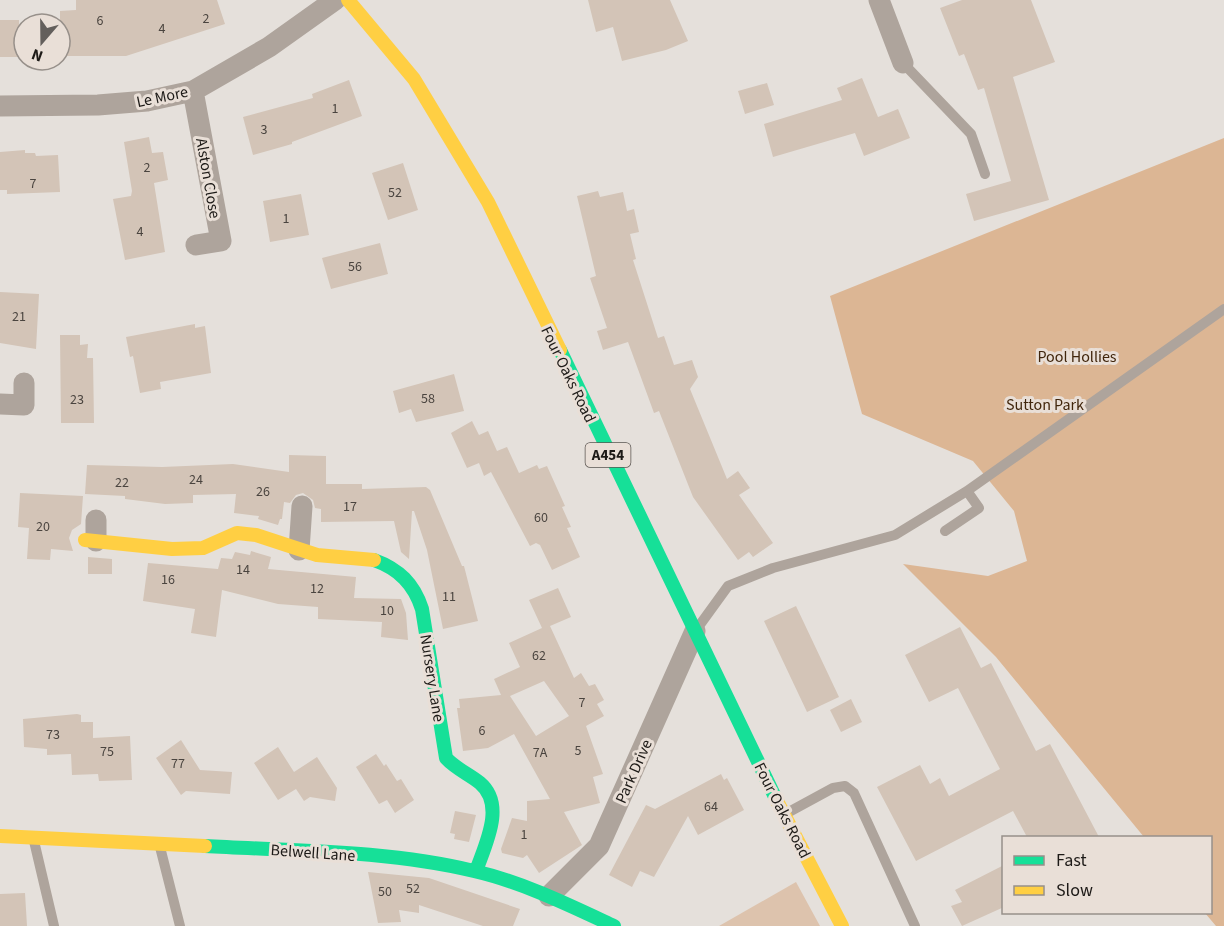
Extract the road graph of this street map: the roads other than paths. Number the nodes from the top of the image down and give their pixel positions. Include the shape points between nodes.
1 (335, 0) edge
2 (879, 0) edge
3 (358, 3) edge
4 (903, 63) joint
5 (193, 90) junction
6 (0, 106) edge
7 (985, 174) dead end
8 (196, 245) dead end
9 (1224, 309) edge
10 (24, 382) dead end
11 (0, 404) edge
12 (967, 491) junction
13 (302, 506) dead end
14 (945, 531) dead end
15 (92, 534) dead end
16 (299, 550) junction
17 (695, 631) junction
18 (784, 815) junction
19 (0, 836) edge
20 (33, 837) junction
21 (159, 843) junction
22 (476, 871) junction
23 (549, 896) junction
24 (54, 926) edge
25 (180, 926) edge
26 (614, 926) edge
27 (842, 926) edge
28 (915, 926) edge

1 - 5 street, Le More via 269,47
2 - 4 street
3 - 17 main road, Four Oaks Road / A454 via 414,79 488,202
4 - 7 lane via 971,134
5 - 6 street, Le More via 108,105
5 - 8 street, Alston Close via 221,241
9 - 12 lane
10 - 11 street via 24,405
12 - 14 lane via 979,507
12 - 17 lane via 895,535 773,568 728,586
13 - 16 street
15 - 16 main road, Nursery Lane via 172,549 203,548 237,532
16 - 22 main road, Nursery Lane via 374,560 394,567 417,593 446,758 454,768 489,790 493,800
17 - 18 main road, Four Oaks Road / A454
17 - 23 street, Park Drive via 599,846
18 - 27 main road, Four Oaks Road / A454
18 - 28 lane via 833,788 845,786 854,793
19 - 20 main road, Belwell Lane
20 - 21 main road, Belwell Lane
20 - 24 lane
21 - 22 main road, Belwell Lane via 423,860
21 - 25 lane
22 - 23 main road, Belwell Lane
23 - 26 main road, Belwell Lane

